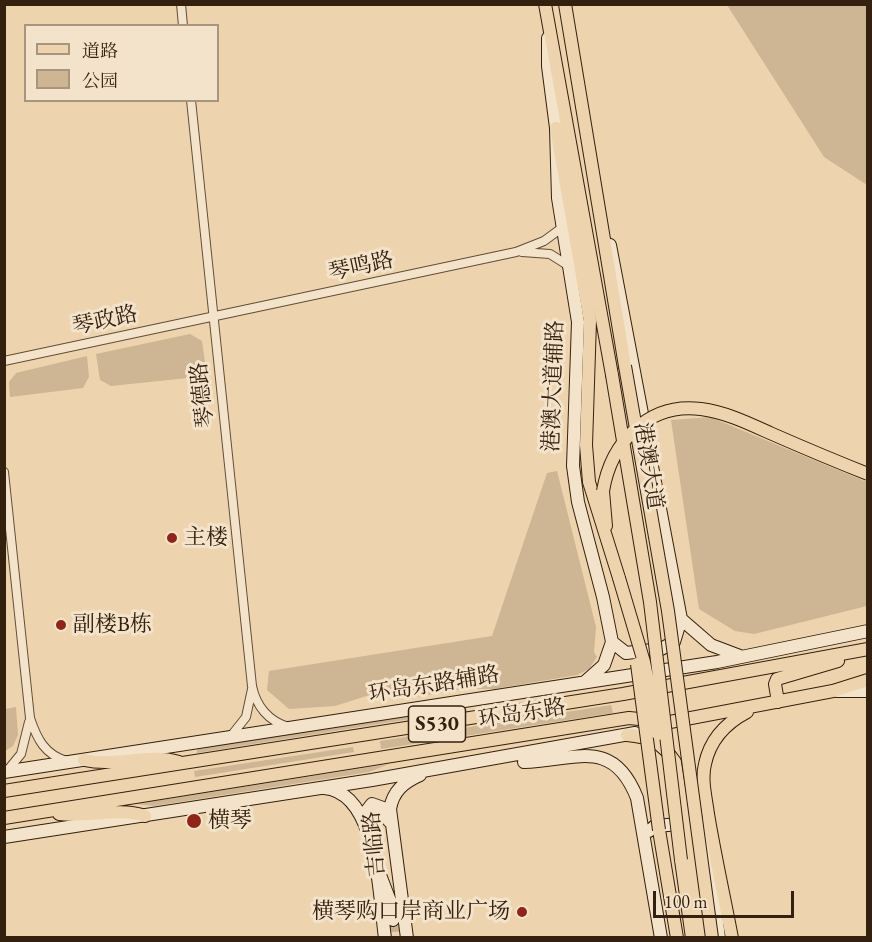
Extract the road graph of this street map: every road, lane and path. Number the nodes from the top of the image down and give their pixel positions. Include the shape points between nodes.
1 (181, 4) edge
2 (545, 4) edge
3 (565, 4) edge
4 (183, 24) edge
5 (191, 102) edge
6 (560, 123) junction
7 (592, 159) junction
8 (563, 226) junction
9 (516, 252) junction
10 (570, 267) junction
11 (213, 316) junction
12 (4, 361) edge
13 (4, 472) edge
14 (867, 474) edge
15 (619, 578) junction
16 (681, 620) junction
17 (867, 631) edge
18 (612, 642) junction
19 (867, 649) edge
20 (745, 657) junction
21 (867, 680) edge
22 (582, 683) junction
23 (252, 686) junction
24 (833, 691) junction
25 (867, 691) edge
26 (778, 702) junction
27 (756, 707) junction
28 (30, 718) junction
29 (670, 722) junction
30 (295, 728) junction
31 (627, 735) junction
32 (227, 738) junction
33 (84, 760) junction
34 (71, 762) junction
35 (183, 764) junction
36 (457, 765) junction
37 (433, 769) junction
38 (704, 771) junction
39 (5, 772) edge
40 (314, 788) junction
41 (4, 791) edge
42 (42, 812) junction
43 (146, 816) junction
44 (4, 818) edge
45 (389, 822) junction
46 (366, 825) junction
47 (644, 836) junction
48 (4, 837) edge
49 (709, 840) junction
50 (371, 848) junction
51 (681, 860) junction
52 (393, 920) tunnel mouth
53 (385, 938) edge
54 (407, 938) edge
55 (661, 938) edge
56 (677, 938) edge
57 (693, 938) edge
58 (703, 938) edge
59 (712, 938) edge
60 (719, 938) edge
61 (733, 938) edge

1 - 4 street
2 - 6 main road, 港澳大道
3 - 7 main road, 港澳大道
5 - 11 street, 琴德路
6 - 8 main road, 港澳大道辅路 via 558,198
6 - 15 main road via 590,321 588,473 595,508
6 - 51 main road, 港澳大道, bridge via 612,375 651,613
7 - 16 main road
7 - 59 main road, 港澳大道, bridge via 611,290 668,610
8 - 9 street via 544,241
8 - 10 main road, 港澳大道辅路
9 - 10 street via 550,254
9 - 11 street, 琴鸣路
10 - 18 main road, 港澳大道辅路 via 579,350 573,466
11 - 12 street, 琴政路
11 - 23 street, 琴德路
13 - 28 street
14 - 15 main road, bridge via 715,412 684,408 651,417 626,435 607,470 603,491 605,518
15 - 51 main road, bridge via 644,662
15 - 56 main road, bridge via 636,660
16 - 18 main road via 674,642 661,649 626,652
16 - 20 main road via 711,645
17 - 20 main road, 环岛东路辅路
18 - 22 main road via 604,665
19 - 26 main road via 812,671 777,679
19 - 35 main road, 环岛东路 / S530 via 623,694
20 - 22 main road, 环岛东路辅路
21 - 24 main road, 环岛东路
22 - 30 main road, 环岛东路辅路
23 - 30 street, 琴德路 via 258,704 267,714
23 - 32 street, 琴德路 via 246,717
24 - 25 main road
24 - 26 main road, 环岛东路
26 - 27 main road, 环岛东路
27 - 29 main road, 环岛东路
27 - 38 main road via 726,725 708,753
28 - 34 street via 36,737 47,751
28 - 39 street via 21,754
29 - 31 main road
29 - 42 main road, 环岛东路 / S530 via 629,718
30 - 32 main road, 环岛东路辅路
31 - 36 main road
31 - 58 main road via 654,739 675,762
32 - 33 main road, 环岛东路辅路
33 - 34 main road, 环岛东路辅路
33 - 35 main road via 113,764 156,757
34 - 39 main road, 环岛东路辅路
35 - 41 main road, 环岛东路 / S530
36 - 37 main road
36 - 47 main road via 529,762 588,754 611,760 630,780
37 - 40 main road
37 - 45 main road, 吉临路 via 411,779 396,792
38 - 49 main road
38 - 61 main road
40 - 43 main road
40 - 46 main road, 吉临路 via 343,794 358,808
42 - 43 main road via 80,816 122,811
42 - 44 main road, 环岛东路 / S530
43 - 48 main road
45 - 46 main road via 383,808 372,804 365,813
45 - 54 main road, 吉临路
46 - 50 main road, 吉临路
47 - 49 main road via 655,826 686,825
47 - 55 main road
49 - 60 main road
49 - 61 main road
50 - 52 main road
50 - 53 main road, 吉临路
51 - 57 main road, 港澳大道

